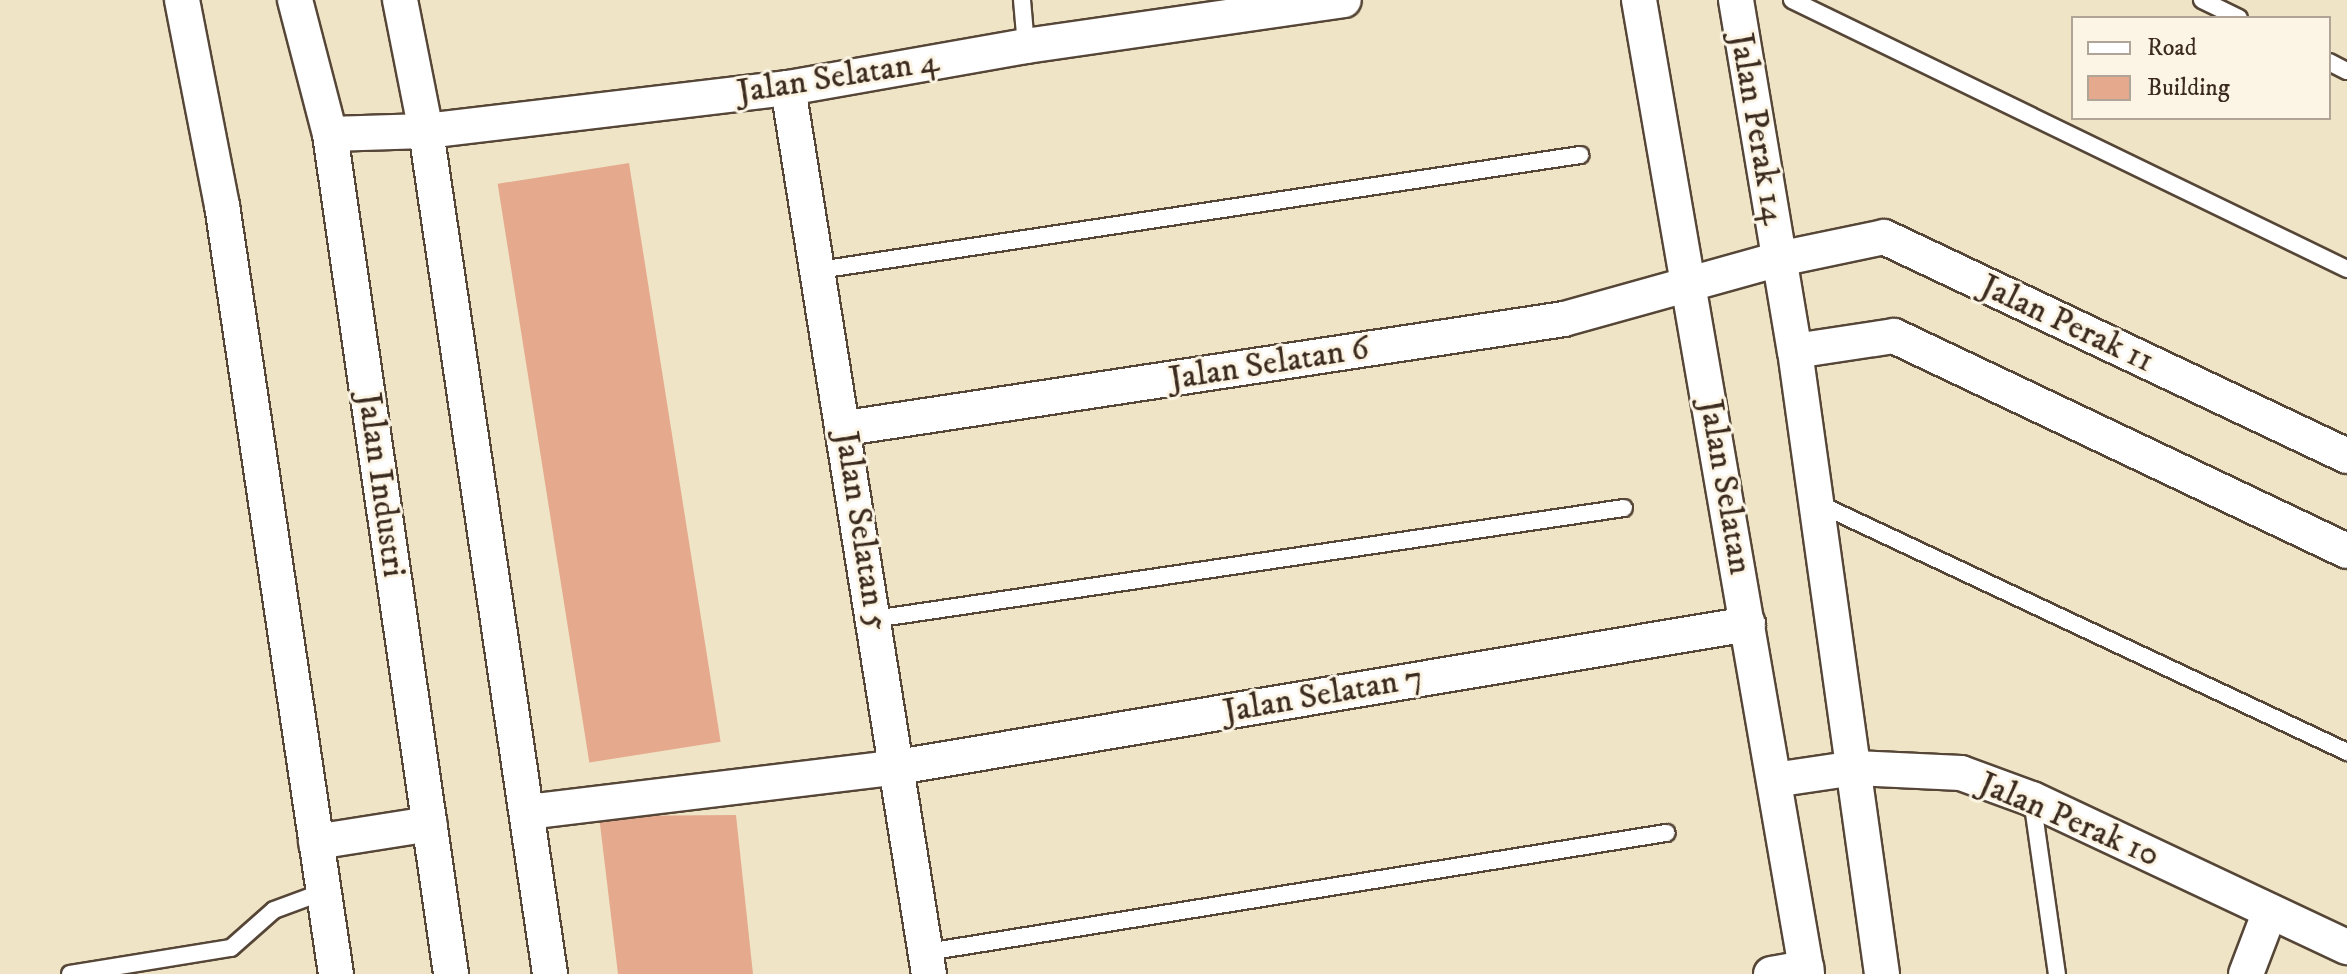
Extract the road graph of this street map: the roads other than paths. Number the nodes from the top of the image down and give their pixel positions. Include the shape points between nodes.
1 (182, 0) edge
2 (295, 0) edge
3 (400, 0) edge
4 (1022, 0) edge
5 (1344, 0) edge
6 (1639, 0) edge
7 (1736, 0) edge
8 (1792, 0) edge
9 (2202, 0) edge
10 (2235, 16) edge
11 (1026, 46) junction
12 (788, 88) junction
13 (426, 131) junction
14 (330, 134) junction
15 (1580, 155) dead end
16 (1779, 259) junction
17 (2347, 269) edge
18 (819, 270) junction
19 (1690, 284) junction
20 (1795, 351) junction
21 (846, 428) junction
22 (2347, 456) edge
23 (1815, 502) junction
24 (1624, 508) dead end
25 (2347, 551) edge
26 (874, 619) junction
27 (1748, 624) junction
28 (2347, 752) edge
29 (898, 767) junction
30 (1855, 768) junction
31 (1774, 780) junction
32 (2032, 799) junction
33 (527, 812) junction
34 (430, 824) junction
35 (1666, 833) dead end
36 (316, 842) junction
37 (320, 893) junction
38 (2270, 911) junction
39 (2347, 947) edge
40 (928, 963) edge
41 (1806, 971) edge
42 (70, 974) edge
43 (336, 974) edge
44 (451, 974) edge
45 (550, 974) edge
46 (1771, 974) edge
47 (1882, 974) edge
48 (2057, 974) edge
49 (2246, 974) edge

1 - 36 street via 222,205
2 - 14 street, Jalan Industri
3 - 13 street
4 - 11 lane
5 - 11 street, Jalan Selatan 4
6 - 19 street, Jalan Selatan
7 - 16 street, Jalan Perak 14
8 - 17 lane
9 - 10 lane
11 - 12 street, Jalan Selatan 4
12 - 13 street, Jalan Selatan 4
12 - 18 street, Jalan Selatan 5
13 - 14 street, Jalan Selatan 4
13 - 33 street
14 - 34 street, Jalan Industri
15 - 18 lane
16 - 19 street, Jalan Perak 11
16 - 20 street, Jalan Perak 14
16 - 22 street, Jalan Perak 11 via 1884,237
18 - 21 street, Jalan Selatan 5
19 - 21 street, Jalan Selatan 6 via 1564,319
19 - 27 street, Jalan Selatan
20 - 23 street, Jalan Perak 14
20 - 25 street via 1894,336
21 - 26 street, Jalan Selatan 5
23 - 28 lane
23 - 30 street, Jalan Perak 14
24 - 26 lane
26 - 29 street, Jalan Selatan 5
27 - 29 street, Jalan Selatan 7
27 - 31 street, Jalan Selatan
29 - 33 street, Jalan Selatan 7
29 - 40 street, Jalan Selatan 5
30 - 31 street, Jalan Perak 10
30 - 32 street, Jalan Perak 10 via 1961,773
30 - 47 street, Jalan Perak 14
31 - 41 street, Jalan Selatan
32 - 38 street, Jalan Perak 10
32 - 48 lane
33 - 45 street
34 - 36 street
34 - 44 street, Jalan Industri
35 - 40 lane
36 - 37 street
37 - 42 lane via 274,910 231,948
37 - 43 street
38 - 39 street, Jalan Perak 10
38 - 49 street
41 - 46 street

